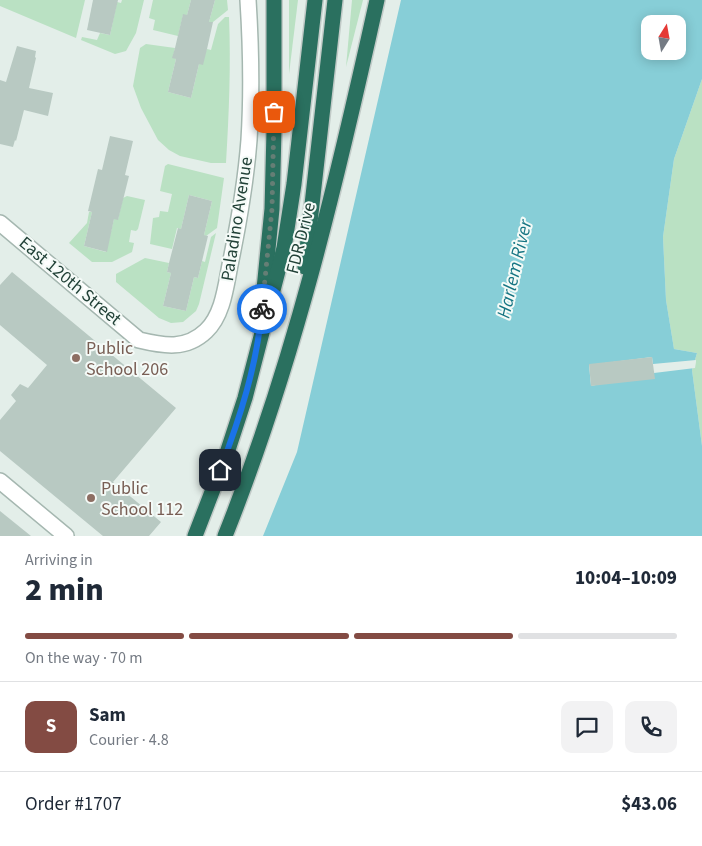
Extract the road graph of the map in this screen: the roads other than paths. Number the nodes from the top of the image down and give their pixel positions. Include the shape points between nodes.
1 (248, 0) edge
2 (274, 0) edge
3 (315, 0) edge
4 (335, 0) edge
5 (377, 0) edge
6 (0, 223) edge
7 (299, 318) junction
8 (260, 337) junction
9 (139, 340) joint
10 (0, 480) edge
11 (66, 536) edge
12 (195, 536) edge
13 (225, 536) edge

1 - 9 street, Paladino Avenue via 251,49 249,142 240,218 220,308 207,330 183,345 165,346
2 - 8 highway via 272,209
3 - 8 highway via 284,248
4 - 7 highway
5 - 7 highway, FDR Drive
6 - 9 street, East 120th Street
7 - 13 highway, FDR Drive via 262,437
8 - 12 highway via 245,398
10 - 11 street

